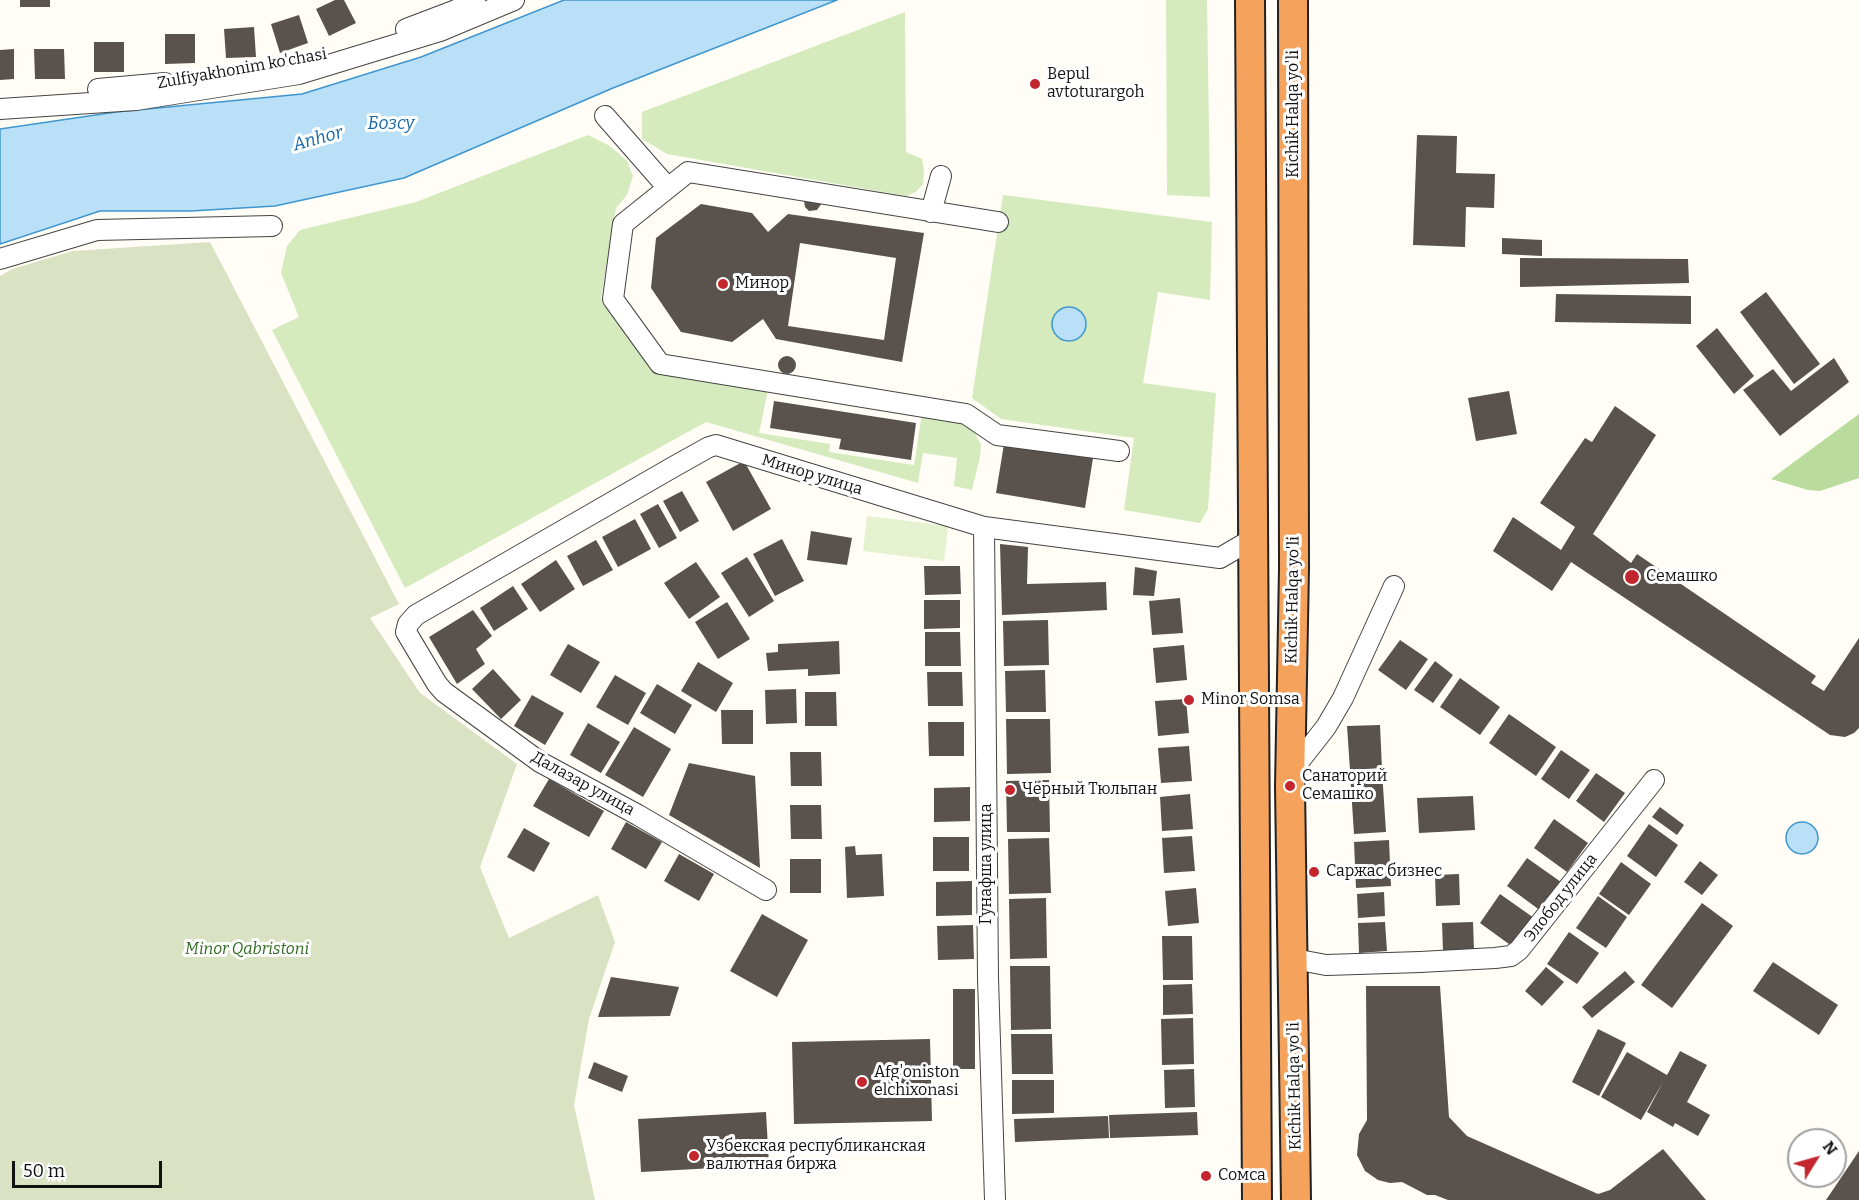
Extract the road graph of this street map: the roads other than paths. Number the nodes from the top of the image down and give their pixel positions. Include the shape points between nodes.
1 (475, 0) edge
2 (514, 0) edge
3 (1250, 0) edge
4 (1293, 0) edge
5 (454, 5) edge
6 (0, 98) edge
7 (0, 109) edge
8 (605, 116) dead end
9 (941, 176) dead end
10 (668, 188) junction
11 (931, 212) junction
12 (998, 222) dead end
13 (272, 226) dead end
14 (0, 259) edge
15 (1295, 396) junction
16 (1251, 397) junction
17 (1119, 451) dead end
18 (984, 527) junction
19 (1254, 538) junction
20 (1394, 586) dead end
21 (408, 624) joint
22 (1290, 773) junction
23 (1654, 780) dead end
24 (766, 890) dead end
25 (1294, 959) junction
26 (995, 1200) edge
27 (1257, 1200) edge
28 (1296, 1200) edge

1 - 5 street, Zulfiyakhonim ko'chasi
2 - 7 street via 440,31 299,74 136,100
3 - 16 highway
4 - 15 highway, Kichik Halqa yo'li
5 - 6 street, Zulfiyakhonim ko'chasi via 373,42 294,63 193,81
8 - 10 street
9 - 11 street
10 - 11 street via 688,172
10 - 17 street via 623,224 613,299 660,364 966,414 997,435
11 - 12 street
13 - 14 street via 97,230
15 - 16 highway
15 - 22 highway, Kichik Halqa yo'li
16 - 19 highway
18 - 19 street, Минор улица via 1220,558
18 - 21 street, Минор улица via 716,445 416,615
18 - 26 street, Гунафша улица via 988,978
19 - 27 highway
20 - 22 street via 1332,718
21 - 24 street, Далазар улица via 406,632 444,692 540,762
22 - 25 highway, Kichik Halqa yo'li
23 - 25 street, Элобод улица via 1511,956 1326,965
25 - 28 highway, Kichik Halqa yo'li

